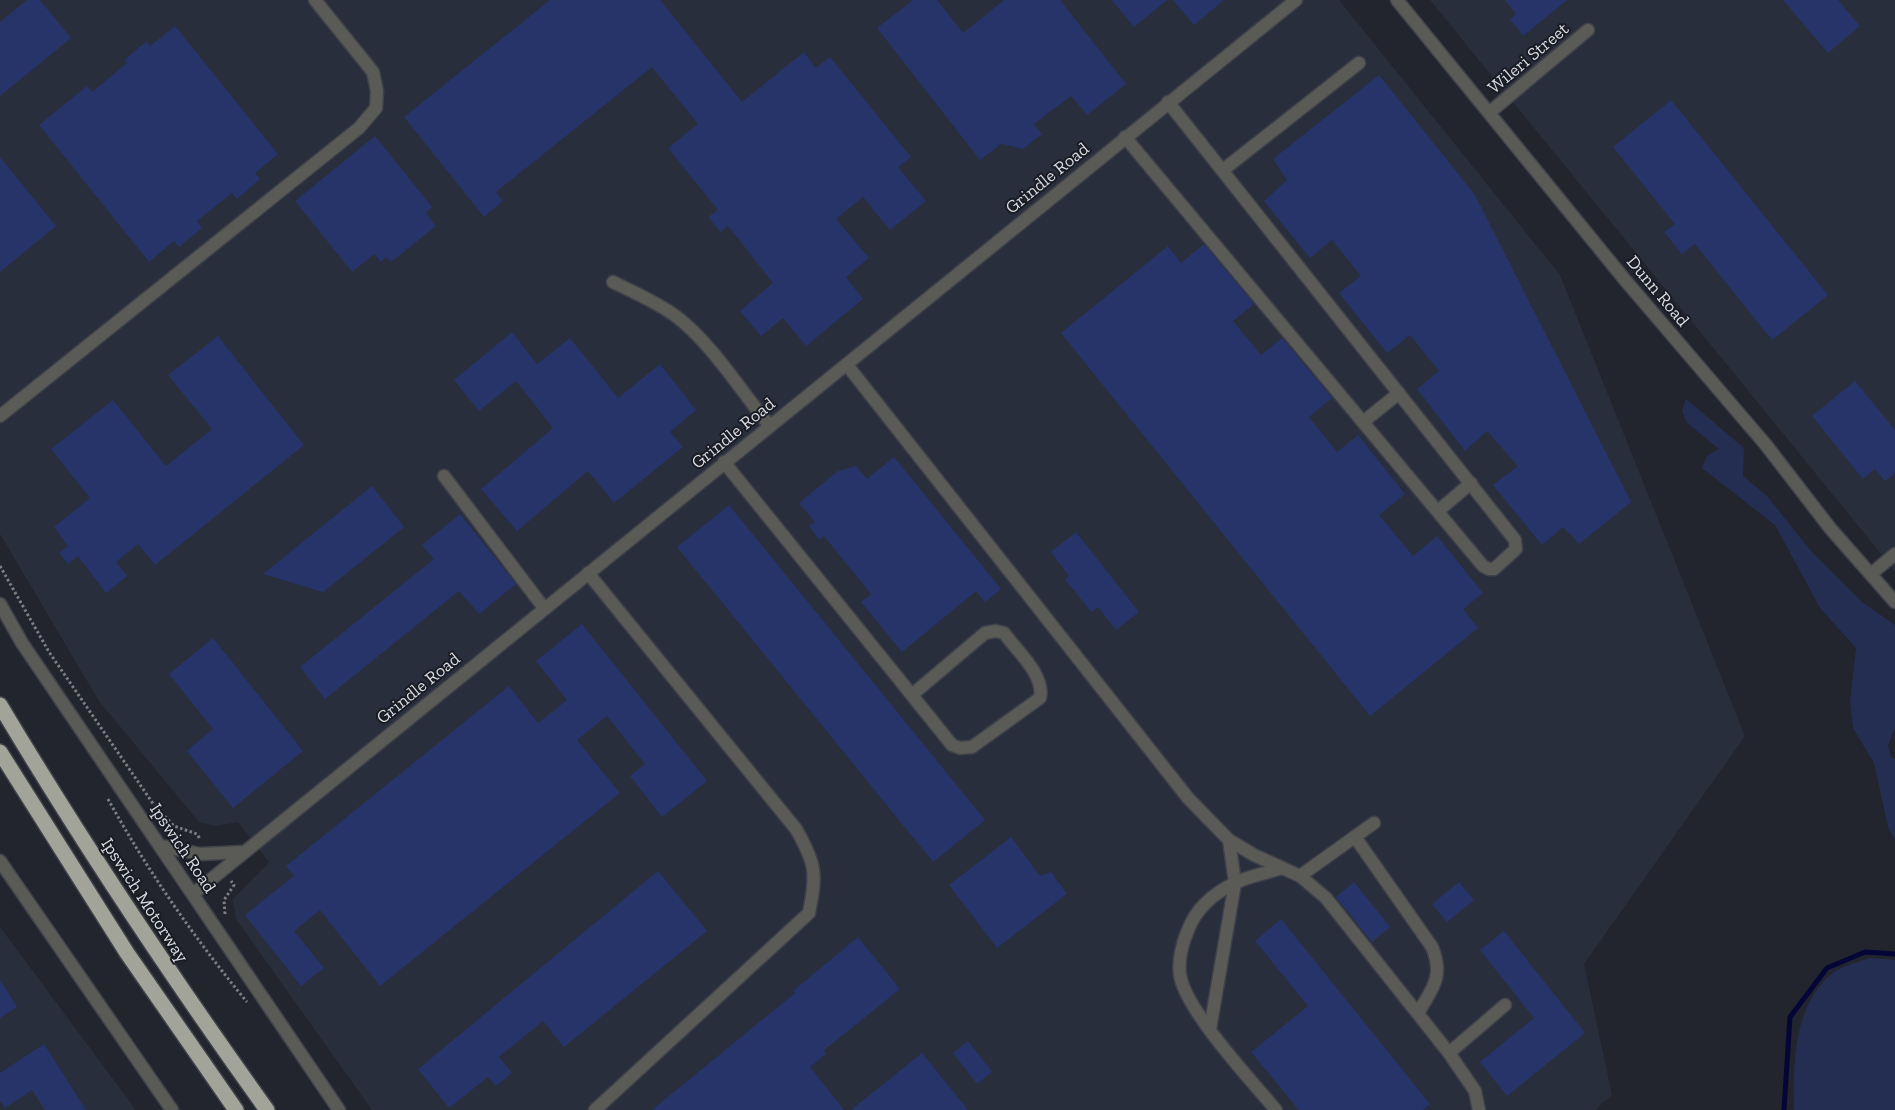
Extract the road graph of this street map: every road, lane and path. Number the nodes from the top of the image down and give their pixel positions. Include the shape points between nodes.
1 (315, 0) edge
2 (1296, 0) edge
3 (1397, 0) edge
4 (1588, 30) dead end
5 (1359, 63) dead end
6 (1168, 102) junction
7 (1490, 112) junction
8 (1125, 137) junction
9 (1222, 170) junction
10 (613, 282) dead end
11 (847, 365) junction
12 (1399, 393) junction
13 (0, 416) edge
14 (1363, 422) junction
15 (769, 425) junction
16 (724, 462) junction
17 (444, 476) dead end
18 (1471, 483) junction
19 (1438, 511) junction
20 (1895, 554) edge
21 (0, 566) edge
22 (588, 573) junction
23 (1871, 574) junction
24 (1895, 602) edge
25 (0, 604) edge
26 (544, 608) junction
27 (912, 694) junction
28 (0, 705) edge
29 (0, 752) edge
30 (1374, 823) dead end
31 (1355, 837) junction
32 (1229, 840) junction
33 (161, 846) junction
34 (204, 846) dead end
35 (243, 852) junction
36 (0, 861) edge
37 (1282, 868) junction
38 (1300, 876) junction
39 (1235, 883) junction
40 (193, 894) junction
41 (1505, 1005) dead end
42 (1418, 1013) junction
43 (1210, 1029) junction
44 (1448, 1053) junction
45 (172, 1110) edge
46 (236, 1110) edge
47 (267, 1110) edge
48 (339, 1110) edge
49 (595, 1110) edge
50 (1276, 1110) edge
51 (1480, 1110) edge

1 - 13 street via 373,72 376,108 359,128
2 - 6 street, Grindle Road
3 - 7 street, Dunn Road
4 - 7 street, Wileri Street
5 - 9 street
6 - 8 street, Grindle Road
6 - 9 street
7 - 23 street, Dunn Road via 1625,280
8 - 11 street, Grindle Road
8 - 14 street
9 - 12 street
10 - 15 street via 678,318 702,342
11 - 15 street, Grindle Road
11 - 32 street via 1131,728 1188,798
12 - 14 street
12 - 18 street
14 - 19 street
15 - 16 street, Grindle Road
16 - 22 street, Grindle Road
16 - 27 street
17 - 26 street
18 - 19 street
18 - 19 street via 1517,545 1494,569 1483,566
20 - 23 street
21 - 34 path via 50,652 154,806 174,826 197,834
22 - 26 street, Grindle Road
22 - 49 street via 796,829 811,855 816,881 809,913
23 - 24 street, Dunn Road
25 - 33 street, Ipswich Road via 22,643
26 - 35 street, Grindle Road
27 - 27 street via 952,745 966,748 972,747 1040,698 1043,687 1004,633 996,631 985,633
28 - 47 highway, Ipswich Motorway via 138,923
29 - 46 highway via 127,953
30 - 31 street
31 - 38 street
31 - 42 street via 1432,947 1437,960 1435,984
32 - 37 street
32 - 39 street
33 - 35 street via 200,854
33 - 40 street, Ipswich Road
35 - 40 street, Grindle Road
36 - 45 street
37 - 38 street
37 - 39 street
38 - 42 street via 1326,898
39 - 43 street
39 - 43 street via 1204,904 1184,938 1180,974 1187,994
40 - 48 street, Ipswich Road
41 - 44 street
42 - 44 street
43 - 50 street
44 - 51 street via 1475,1091

